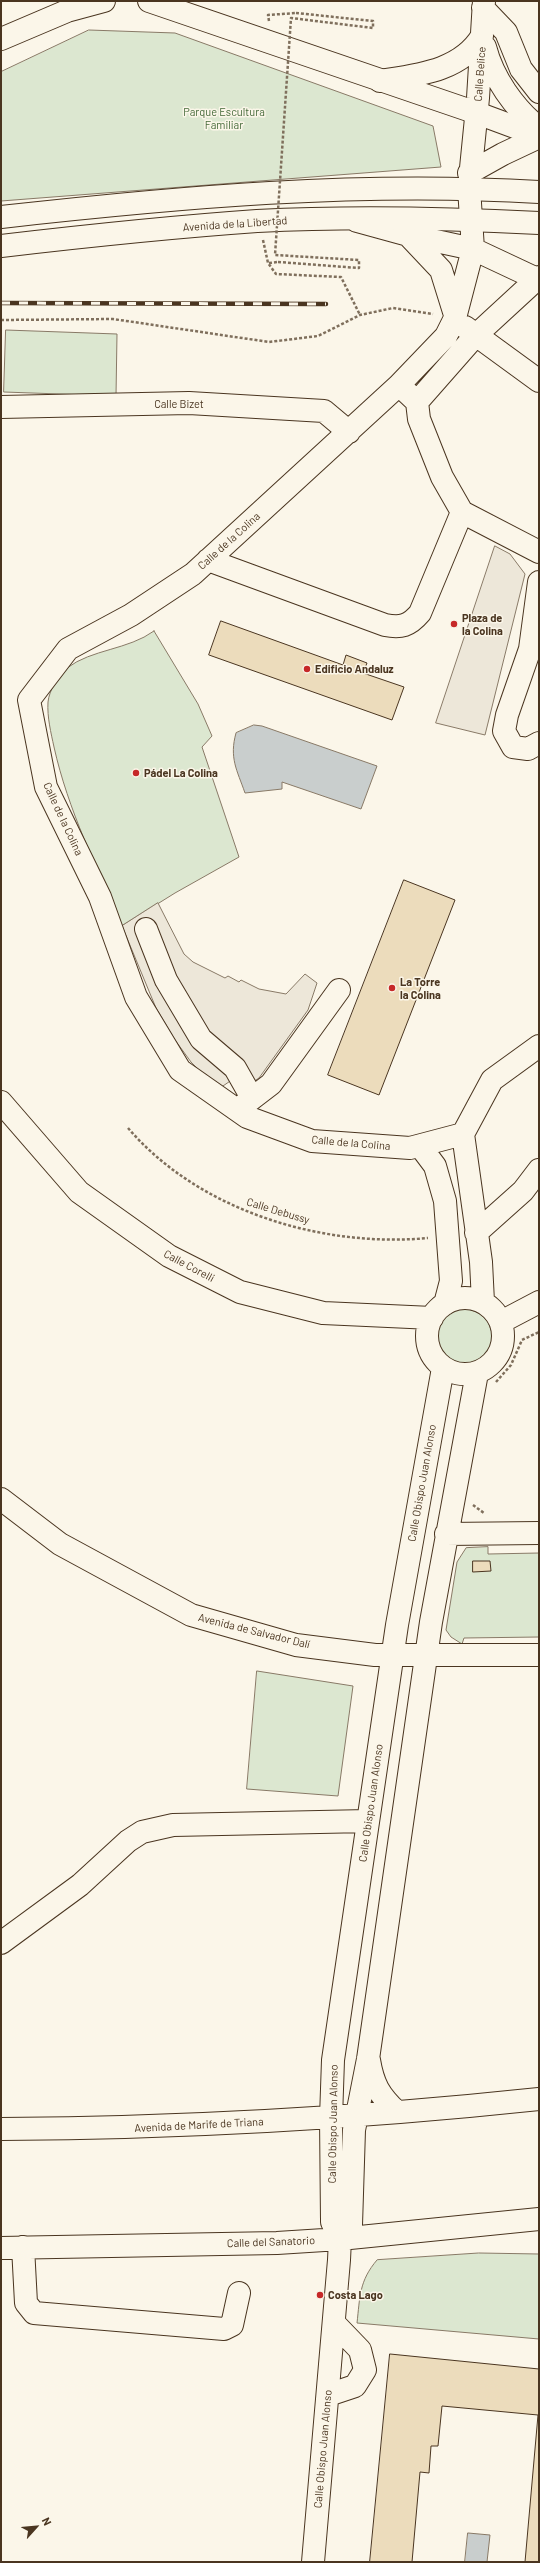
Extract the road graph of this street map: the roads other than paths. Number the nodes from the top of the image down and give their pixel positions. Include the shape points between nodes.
1 (65, 1) edge
2 (104, 1) edge
3 (152, 1) edge
4 (484, 4) edge
5 (32, 24) junction
6 (482, 36) junction
7 (1, 39) edge
8 (380, 81) junction
9 (539, 92) edge
10 (477, 112) junction
11 (539, 128) edge
12 (539, 137) edge
13 (469, 180) junction
14 (539, 192) edge
15 (1, 217) edge
16 (471, 219) junction
17 (352, 220) junction
18 (539, 223) edge
19 (408, 236) junction
20 (1, 246) edge
21 (473, 249) junction
22 (539, 278) edge
23 (455, 318) junction
24 (475, 336) junction
25 (539, 381) edge
26 (399, 385) junction
27 (417, 402) junction
28 (1, 407) edge
29 (349, 432) junction
30 (462, 512) junction
31 (539, 552) edge
32 (208, 560) junction
33 (539, 582) edge
34 (539, 743) edge
35 (146, 929) dead end
36 (339, 990) dead end
37 (539, 1046) edge
38 (1, 1102) edge
39 (245, 1104) junction
40 (463, 1134) junction
41 (420, 1146) junction
42 (539, 1170) edge
43 (476, 1233) junction
44 (483, 1302) junction
45 (539, 1302) edge
46 (438, 1311) junction
47 (501, 1322) junction
48 (443, 1368) junction
49 (485, 1378) junction
50 (1, 1499) edge
51 (539, 1533) edge
52 (446, 1534) junction
53 (393, 1655) junction
54 (426, 1655) junction
55 (539, 1655) edge
56 (368, 1821) junction
57 (1, 1943) edge
58 (368, 2059) junction
59 (539, 2099) edge
60 (397, 2112) junction
61 (356, 2116) junction
62 (331, 2118) junction
63 (1, 2129) edge
64 (539, 2219) edge
65 (340, 2239) junction
66 (23, 2247) junction
67 (1, 2248) edge
68 (239, 2293) dead end
69 (334, 2323) junction
70 (328, 2395) junction
71 (313, 2562) edge

1 - 5 street
2 - 5 street
3 - 8 street
4 - 6 street, Calle Belice
4 - 9 street via 506,32 520,69
5 - 7 street
6 - 8 street, Calle Belice via 474,50 440,68 423,74
6 - 10 street, Calle Belice
6 - 11 street, Calle Belice via 489,62 497,78
8 - 10 street
10 - 12 street
10 - 13 street, Calle Belice
12 - 13 street via 503,154
13 - 14 street
13 - 15 street via 253,193
13 - 16 street, Calle de la Colina
16 - 17 street, Avenida de la Libertad
16 - 18 street, Avenida de la Libertad
16 - 21 street, Calle de la Colina
17 - 19 street
17 - 20 street, Avenida de la Libertad via 259,221
19 - 21 street
19 - 23 street via 441,270
21 - 22 street
21 - 23 street, Calle de la Colina
22 - 24 street
23 - 24 street
23 - 26 street, Calle de la Colina via 446,336
24 - 25 street
24 - 27 street
26 - 27 street
26 - 29 street, Calle de la Colina
27 - 30 street via 419,419 442,477
28 - 29 street, Calle Bizet via 189,403 324,411
29 - 32 street, Calle de la Colina
30 - 31 street
30 - 32 street via 420,613 412,623 398,627 385,625
32 - 39 street, Calle de la Colina via 192,574 131,615 68,649 29,700 46,787 100,897 136,997 180,1070
33 - 34 street via 530,649 504,731 513,747 528,749
35 - 39 street via 166,980 201,1039 235,1068
36 - 39 street via 271,1084
37 - 40 street via 492,1080
38 - 46 street, Calle Corelli via 79,1192 176,1260 240,1292 323,1313
39 - 41 street, Calle de la Colina via 247,1117 312,1141 410,1148
40 - 41 street, Calle de la Colina
40 - 43 street
41 - 46 street via 435,1166 445,1201 449,1236 451,1281
42 - 43 street via 518,1197
43 - 44 street
44 - 46 street via 470,1298 457,1299
44 - 47 street
45 - 47 street
46 - 48 street via 427,1341 430,1351
47 - 49 street via 504,1334 500,1353 488,1368
48 - 49 street via 454,1373
48 - 53 street, Calle Obispo Juan Alonso
49 - 52 street, Calle Obispo Juan Alonso
50 - 53 street, Avenida de Salvador Dalí via 60,1544 191,1615 296,1645
51 - 52 street
52 - 54 street, Calle Obispo Juan Alonso
53 - 54 street, Avenida de Salvador Dalí
53 - 56 street, Calle Obispo Juan Alonso
54 - 55 street, Avenida de Salvador Dalí
54 - 58 street, Calle Obispo Juan Alonso
56 - 57 street via 173,1825 142,1832 128,1841 80,1885
56 - 62 street, Calle Obispo Juan Alonso via 334,2060
58 - 60 street via 371,2075 381,2096
58 - 61 street, Calle Obispo Juan Alonso
59 - 60 street, Avenida de Marife de Triana
60 - 61 street, Avenida de Marife de Triana
61 - 62 street, Avenida de Marife de Triana
61 - 65 street, Calle Obispo Juan Alonso via 351,2225
62 - 63 street, Avenida de Marife de Triana via 127,2128
62 - 65 street, Calle Obispo Juan Alonso via 332,2222
64 - 65 street, Calle del Sanatorio
65 - 66 street, Calle del Sanatorio via 277,2243
65 - 69 street, Calle Obispo Juan Alonso
66 - 67 street, Calle del Sanatorio
66 - 68 street via 26,2303 34,2313 224,2329 232,2325
69 - 70 street, Calle Obispo Juan Alonso
69 - 70 street via 360,2350 365,2370 355,2386
70 - 71 street, Calle Obispo Juan Alonso

